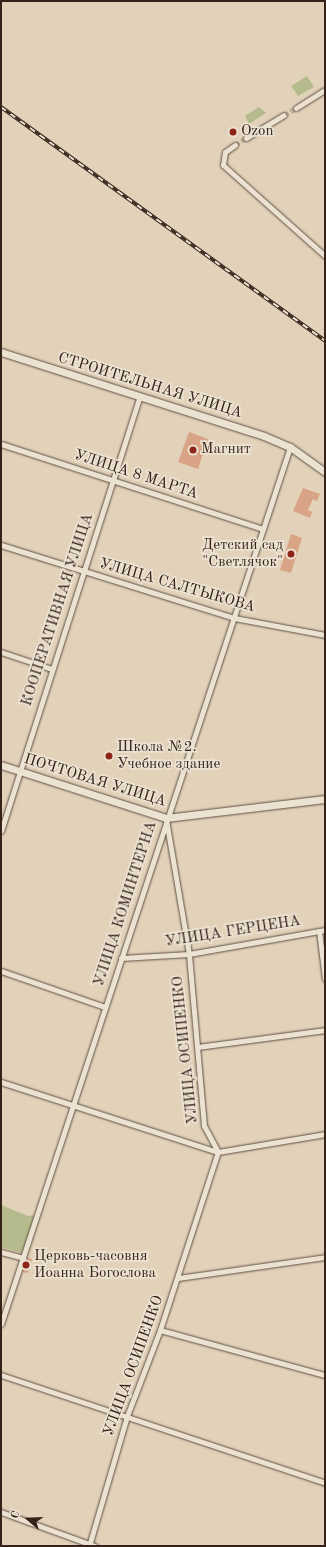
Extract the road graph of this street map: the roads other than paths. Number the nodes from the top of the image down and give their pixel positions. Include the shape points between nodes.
1 (325, 90) edge
2 (296, 108) tunnel mouth
3 (284, 115) tunnel mouth
4 (246, 138) tunnel mouth
5 (235, 146) tunnel mouth
6 (325, 256) edge
7 (1, 352) edge
8 (139, 398) junction
9 (1, 444) edge
10 (290, 447) junction
11 (325, 472) edge
12 (112, 480) junction
13 (263, 529) junction
14 (1, 545) edge
15 (83, 572) junction
16 (234, 618) junction
17 (325, 635) edge
18 (1, 652) edge
19 (52, 669) junction
20 (1, 765) edge
21 (20, 771) junction
22 (325, 798) edge
23 (166, 818) junction
24 (1, 831) edge
25 (322, 930) edge
26 (189, 954) junction
27 (121, 958) junction
28 (1, 971) edge
29 (325, 979) edge
30 (105, 1007) junction
31 (325, 1030) edge
32 (198, 1047) junction
33 (1, 1082) edge
34 (72, 1106) junction
35 (325, 1134) edge
36 (218, 1152) junction
37 (1, 1252) edge
38 (325, 1257) edge
39 (23, 1258) junction
40 (178, 1278) junction
41 (1, 1324) edge
42 (160, 1330) junction
43 (1, 1375) edge
44 (325, 1375) edge
45 (127, 1416) junction
46 (325, 1483) edge
47 (1, 1512) edge
48 (91, 1545) edge

1 - 2 street
3 - 4 street
5 - 6 street via 225,152 222,164
7 - 8 street, СТРОИТЕЛЬНАЯ УЛИЦА
8 - 10 street, СТРОИТЕЛЬНАЯ УЛИЦА
8 - 12 street, КООПЕРАТИВНАЯ УЛИЦА
9 - 12 street, УЛИЦА 8 МАРТА
10 - 11 street, СТРОИТЕЛЬНАЯ УЛИЦА
10 - 13 street, УЛИЦА КОМИНТЕРНА
12 - 13 street, УЛИЦА 8 МАРТА
12 - 15 street, КООПЕРАТИВНАЯ УЛИЦА
13 - 16 street, УЛИЦА КОМИНТЕРНА
14 - 15 street, УЛИЦА САЛТЫКОВА
15 - 16 street, УЛИЦА САЛТЫКОВА
15 - 19 street, КООПЕРАТИВНАЯ УЛИЦА
16 - 17 street, УЛИЦА САЛТЫКОВА
16 - 23 street, УЛИЦА КОМИНТЕРНА
18 - 19 street
19 - 21 street, КООПЕРАТИВНАЯ УЛИЦА
20 - 21 street, ПОЧТОВАЯ УЛИЦА
21 - 23 street, ПОЧТОВАЯ УЛИЦА
21 - 24 street, КООПЕРАТИВНАЯ УЛИЦА
22 - 23 street, ПОЧТОВАЯ УЛИЦА
23 - 26 street, УЛИЦА ОСИПЕНКО
23 - 27 street, УЛИЦА КОМИНТЕРНА
25 - 26 street, УЛИЦА ГЕРЦЕНА
25 - 29 street
26 - 27 street, УЛИЦА ГЕРЦЕНА
26 - 32 street, УЛИЦА ОСИПЕНКО
27 - 30 street, УЛИЦА КОМИНТЕРНА
28 - 30 street
30 - 34 street, УЛИЦА КОМИНТЕРНА
31 - 32 street
32 - 36 street, УЛИЦА ОСИПЕНКО via 204,1126
33 - 34 street
34 - 36 street
34 - 39 street, УЛИЦА КОМИНТЕРНА
35 - 36 street
36 - 40 street, УЛИЦА ОСИПЕНКО
37 - 39 street
38 - 40 street
39 - 41 street, УЛИЦА КОМИНТЕРНА
40 - 42 street, УЛИЦА ОСИПЕНКО
42 - 44 street
42 - 45 street, УЛИЦА ОСИПЕНКО
43 - 45 street
45 - 46 street
45 - 48 street, УЛИЦА ОСИПЕНКО
47 - 48 street

